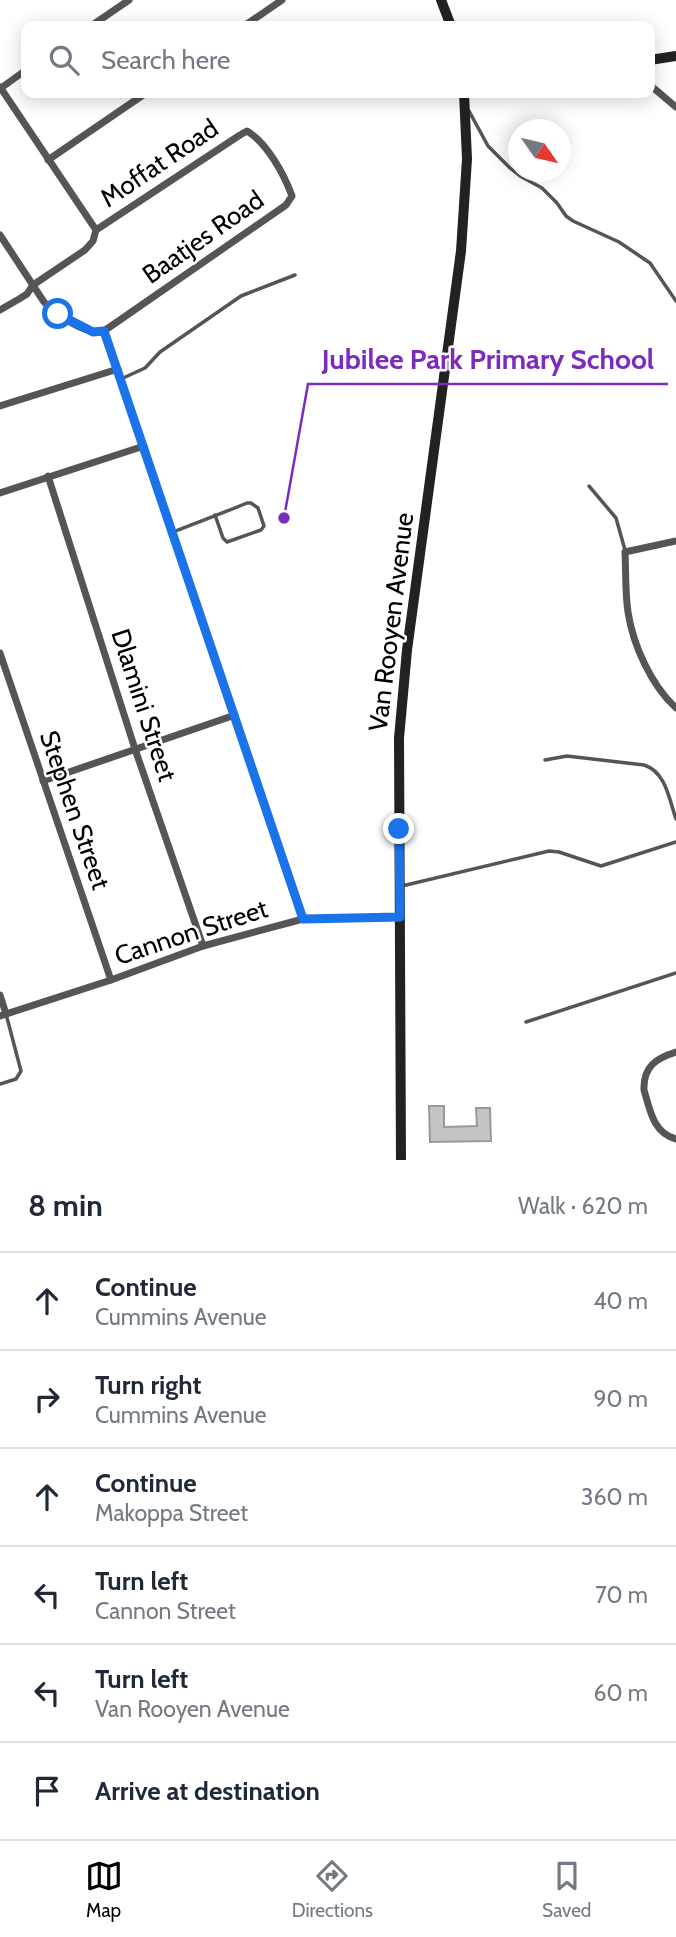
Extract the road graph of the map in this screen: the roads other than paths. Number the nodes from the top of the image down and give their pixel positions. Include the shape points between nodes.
1 (129, 0) edge
2 (282, 0) edge
3 (441, 0) edge
4 (98, 21) edge
5 (251, 21) edge
6 (450, 21) edge
7 (676, 56) edge
8 (655, 59) edge
9 (21, 73) edge
10 (0, 87) edge
11 (655, 89) edge
12 (139, 98) edge
13 (464, 98) edge
14 (676, 107) edge
15 (247, 131) joint
16 (48, 160) junction
17 (96, 230) junction
18 (0, 235) edge
19 (295, 275) dead end
20 (33, 285) junction
21 (676, 301) edge
22 (0, 310) edge
23 (104, 331) junction
24 (118, 369) junction
25 (121, 379) junction
26 (0, 406) edge
27 (144, 446) junction
28 (48, 476) junction
29 (589, 486) dead end
30 (0, 493) edge
31 (215, 515) junction
32 (173, 532) junction
33 (676, 541) edge
34 (625, 552) junction
35 (0, 653) edge
36 (4, 680) edge
37 (676, 708) edge
38 (235, 715) junction
39 (135, 749) junction
40 (545, 760) dead end
41 (43, 781) junction
42 (676, 819) edge
43 (676, 842) edge
44 (400, 887) junction
45 (400, 917) junction
46 (303, 919) junction
47 (203, 946) junction
48 (676, 973) edge
49 (111, 980) junction
50 (0, 995) edge
51 (3, 1015) edge
52 (526, 1022) dead end
53 (676, 1052) edge
54 (0, 1084) edge
55 (676, 1139) edge
56 (401, 1160) edge

1 - 4 street
2 - 5 street
3 - 6 street
7 - 8 street
9 - 10 street
10 - 16 street
11 - 14 street
12 - 16 street
13 - 21 lane via 488,146 510,168 542,188 573,221 619,242 650,263
13 - 44 street, Van Rooyen Avenue via 467,159 461,251 399,738
15 - 17 street, Moffat Road
15 - 23 street, Baatjes Road via 265,146 289,188 292,196 286,205
16 - 17 street
17 - 20 street, Moffat Road via 85,250
18 - 20 street
19 - 25 lane via 241,296 160,352 145,368
20 - 22 street, Moffat Road
20 - 23 street via 58,314 93,332
23 - 24 street
24 - 25 street
24 - 26 street
25 - 27 street
27 - 28 street
27 - 32 street
28 - 30 street
28 - 39 street, Dlamini Street
29 - 34 lane via 616,518
31 - 31 lane via 251,503 258,508 264,527 225,542
31 - 32 lane
32 - 38 street
33 - 34 street
34 - 37 street via 628,610 638,645 649,673
35 - 36 street, Stephen Street
36 - 41 street, Stephen Street
38 - 39 street
38 - 46 street
39 - 41 street
39 - 47 street, Dlamini Street
40 - 42 lane via 568,756 651,767 662,778
41 - 49 street, Stephen Street
43 - 44 lane via 601,866 549,851
44 - 45 street, Van Rooyen Avenue
45 - 46 street, Cannon Street
45 - 56 street, Van Rooyen Avenue
46 - 47 street, Cannon Street
47 - 49 street, Cannon Street
48 - 52 lane
49 - 51 street, Cannon Street
50 - 51 street
51 - 54 lane via 21,1071 16,1079
53 - 55 street via 651,1065 643,1084 654,1124

